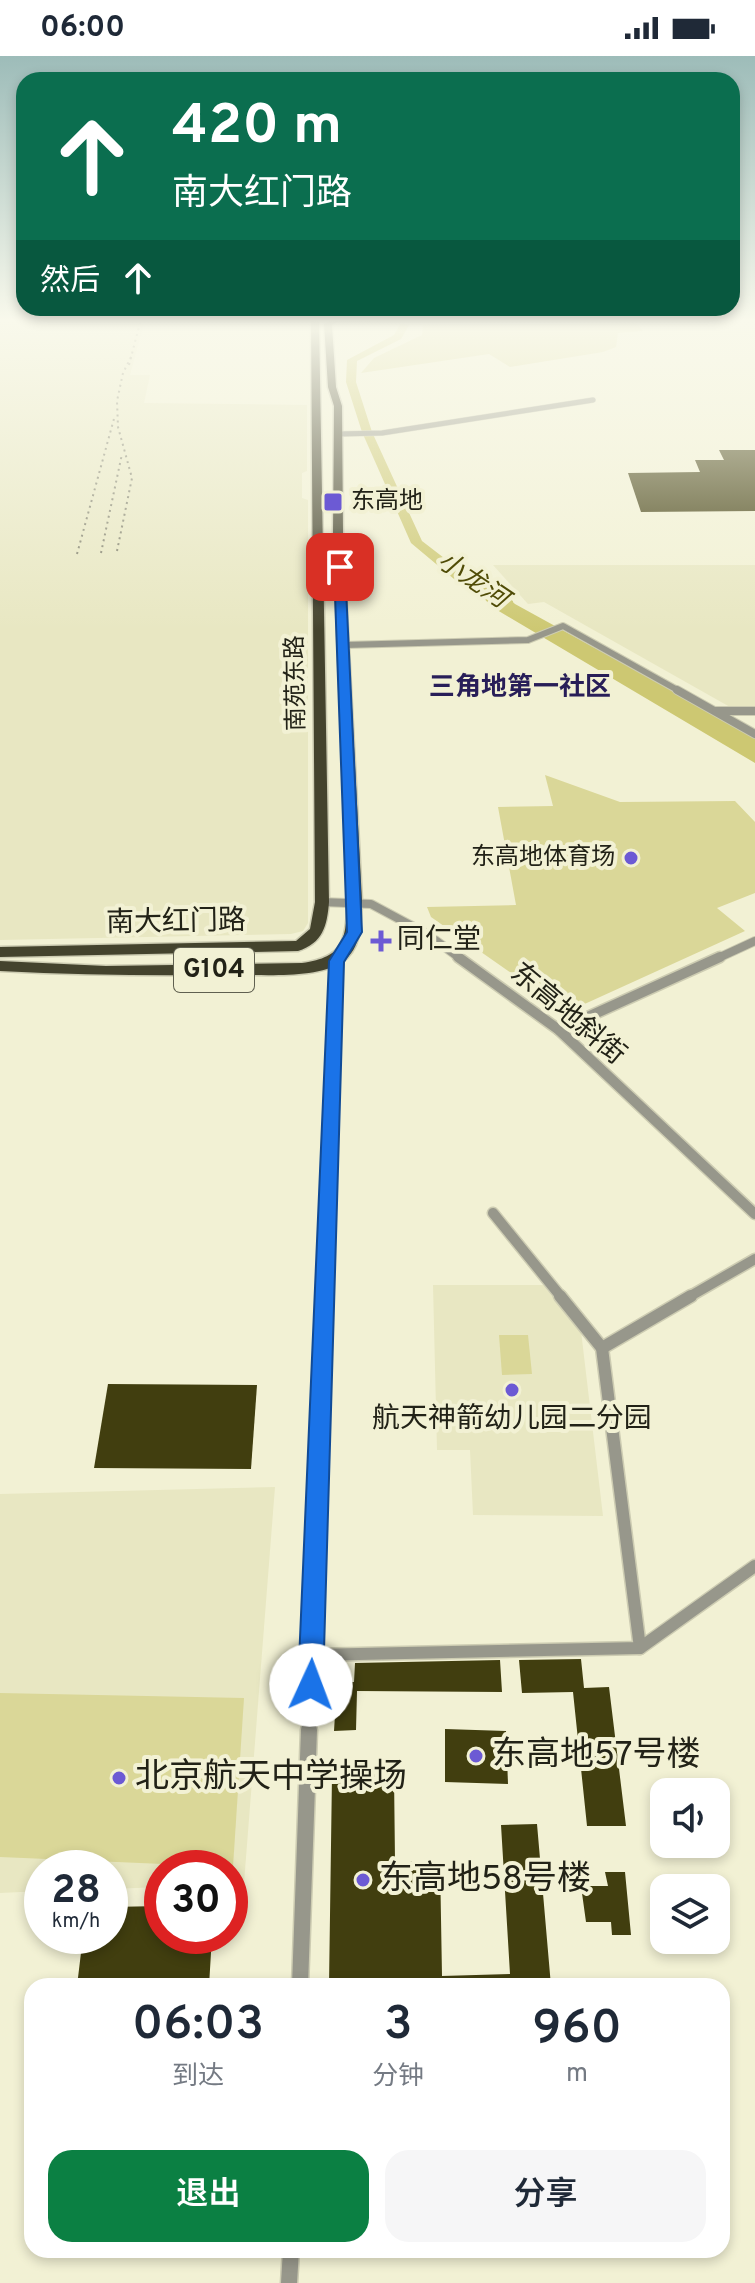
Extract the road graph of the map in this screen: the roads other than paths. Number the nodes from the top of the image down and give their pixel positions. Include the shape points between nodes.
1 (316, 423) edge
2 (342, 423) edge
3 (446, 423) edge
4 (344, 434) junction
5 (345, 645) junction
6 (714, 711) junction
7 (755, 711) edge
8 (755, 734) edge
9 (355, 901) junction
10 (322, 902) junction
11 (755, 941) edge
12 (0, 952) edge
13 (336, 961) junction
14 (0, 966) edge
15 (559, 1030) junction
16 (493, 1213) dead end
17 (755, 1214) edge
18 (755, 1259) edge
19 (602, 1348) junction
20 (755, 1566) edge
21 (640, 1648) junction
22 (312, 1655) junction
23 (300, 1978) edge
24 (291, 2258) edge
25 (289, 2283) edge

1 - 10 highway, 南苑东路 / G104
2 - 4 highway, 南苑东路
3 - 4 street
4 - 5 highway, 南苑东路 via 338,534
5 - 6 street via 534,638 563,626
5 - 9 highway, 南苑东路
6 - 7 street
6 - 8 street
9 - 10 street, 东高地斜街
9 - 13 highway via 354,932
9 - 15 street, 东高地斜街 via 386,909 427,934
10 - 12 highway, 南大红门路 / G104 via 319,930 298,946
11 - 15 street
13 - 14 highway, 南大红门路 / G104 via 269,969
13 - 22 street
15 - 17 street, 东高地斜街
16 - 19 street
18 - 19 street
19 - 21 street
20 - 21 street
21 - 22 street
22 - 23 street
24 - 25 street

